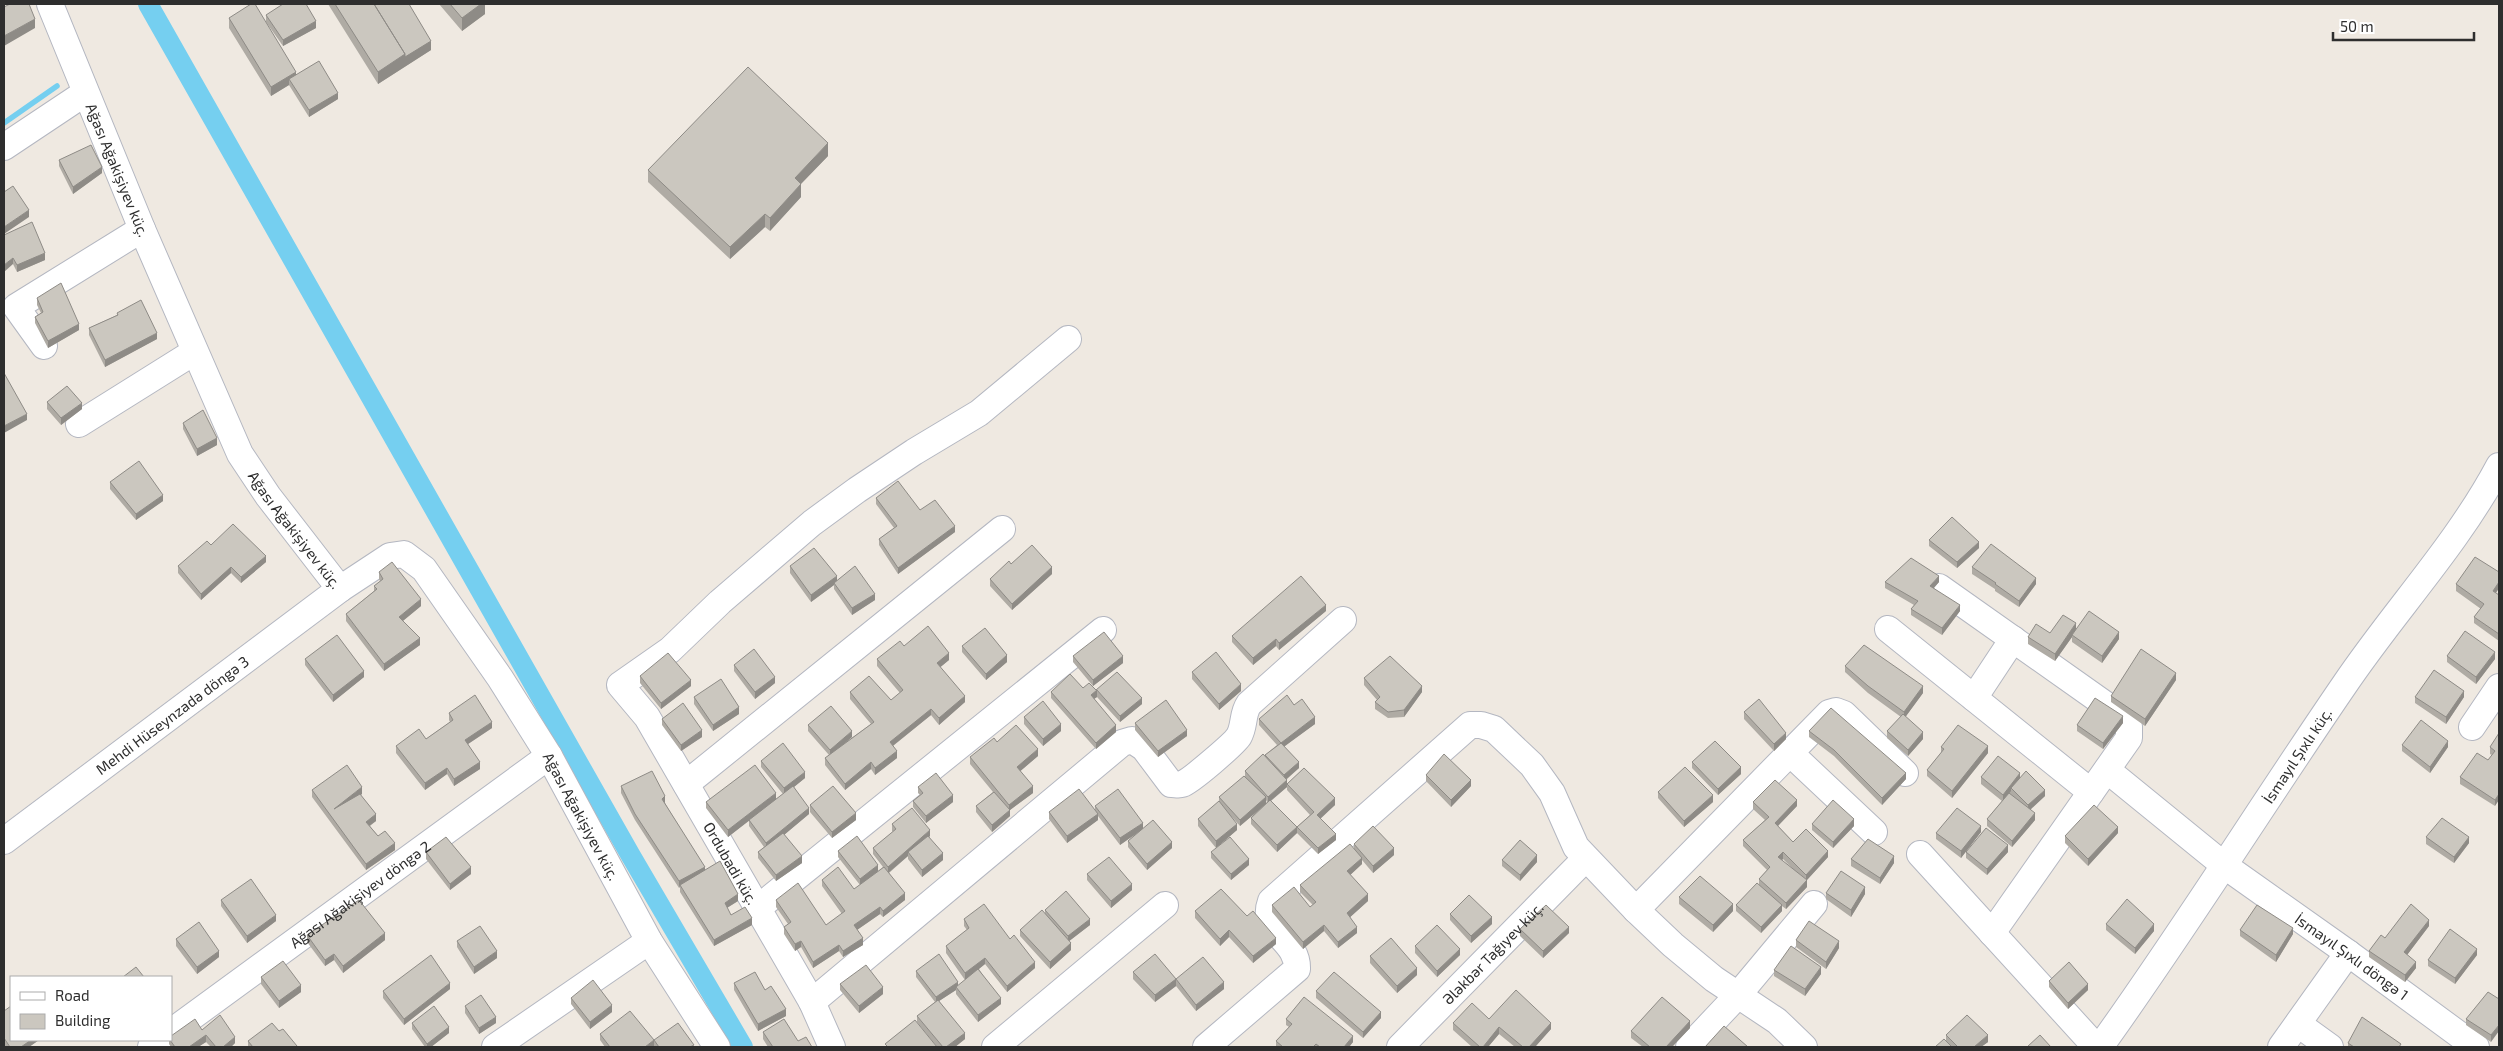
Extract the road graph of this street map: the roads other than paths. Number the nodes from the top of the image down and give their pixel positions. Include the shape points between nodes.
1 (50, 4) edge
2 (86, 93) junction
3 (4, 147) edge
4 (142, 229) junction
5 (1068, 339) dead end
6 (44, 346) edge
7 (194, 352) junction
8 (79, 424) dead end
9 (2499, 466) edge
10 (1002, 529) dead end
11 (1939, 587) edge
12 (340, 589) junction
13 (1343, 620) dead end
14 (1888, 629) dead end
15 (1103, 630) edge
16 (2013, 639) junction
17 (2499, 688) edge
18 (1974, 698) junction
19 (2472, 727) dead end
20 (1790, 753) junction
21 (549, 756) junction
22 (2107, 770) junction
23 (1905, 773) edge
24 (686, 784) junction
25 (2091, 792) junction
26 (1874, 832) dead end
27 (4, 840) edge
28 (1920, 854) dead end
29 (1585, 859) junction
30 (2226, 866) junction
31 (1814, 904) dead end
32 (1164, 905) dead end
33 (758, 908) junction
34 (1636, 910) junction
35 (1992, 933) junction
36 (649, 941) junction
37 (2348, 953) junction
38 (1738, 996) junction
39 (812, 1002) junction
40 (2298, 1024) junction
41 (172, 1031) edge
42 (495, 1047) edge
43 (717, 1047) edge
44 (832, 1047) edge
45 (995, 1047) edge
46 (1206, 1047) edge
47 (1400, 1047) edge
48 (1689, 1047) edge
49 (1804, 1047) edge
50 (2096, 1047) edge
51 (2100, 1047) edge
52 (2282, 1047) edge
53 (2330, 1047) edge
54 (2476, 1047) edge

1 - 2 street, Ağası Ağakişiyev küç.
2 - 3 street
2 - 4 street, Ağası Ağakişiyev küç.
4 - 6 street via 16,307
4 - 7 street, Ağası Ağakişiyev küç.
5 - 24 street, Ordubadi küç. via 979,413 856,490 812,523 670,650 620,685 647,717
7 - 8 street
7 - 12 street, Ağası Ağakişiyev küç. via 240,454
9 - 30 street, İsmayıl Şıxlı küç. via 2464,526 2346,683
10 - 24 street
11 - 16 street
12 - 21 street, Ağası Ağakişiyev küç. via 390,556 404,554 424,569 500,678
12 - 27 street, Mehdi Hüseynzadə döngə 3
13 - 39 street via 1249,704 1243,712 1238,738 1190,780 1181,785 1171,784 1144,748 1132,740 1122,743
14 - 18 street
15 - 33 street
16 - 18 street
16 - 22 street via 2123,717 2129,726 2129,738
17 - 19 street
18 - 25 street
20 - 23 street via 1829,713 1836,711 1844,714
20 - 26 street
20 - 34 street
21 - 36 street, Ağası Ağakişiyev küç.
21 - 41 street, Ağası Ağakişiyev döngə 2
22 - 25 street
22 - 30 street, İsmayıl Şıxlı döngə 1
24 - 33 street, Ordubadi küç.
25 - 35 street
28 - 35 street
29 - 34 street
29 - 46 street via 1576,847 1552,793 1532,765 1494,729 1470,725 1271,901 1267,912 1269,923 1293,952 1297,960 1296,969
29 - 47 street, Ələkbər Tağıyev küç.
30 - 37 street, İsmayıl Şıxlı döngə 1
30 - 51 street, İsmayıl Şıxlı küç.
31 - 38 street
32 - 45 street
33 - 39 street, Ordubadi küç.
34 - 38 street via 1673,945
35 - 50 street
36 - 42 street
36 - 43 street, Ağası Ağakişiyev küç.
37 - 40 street
37 - 54 street, İsmayıl Şıxlı döngə 1
38 - 48 street
38 - 49 street via 1777,1022
39 - 44 street, Ordubadi küç.
40 - 52 street
40 - 53 street

